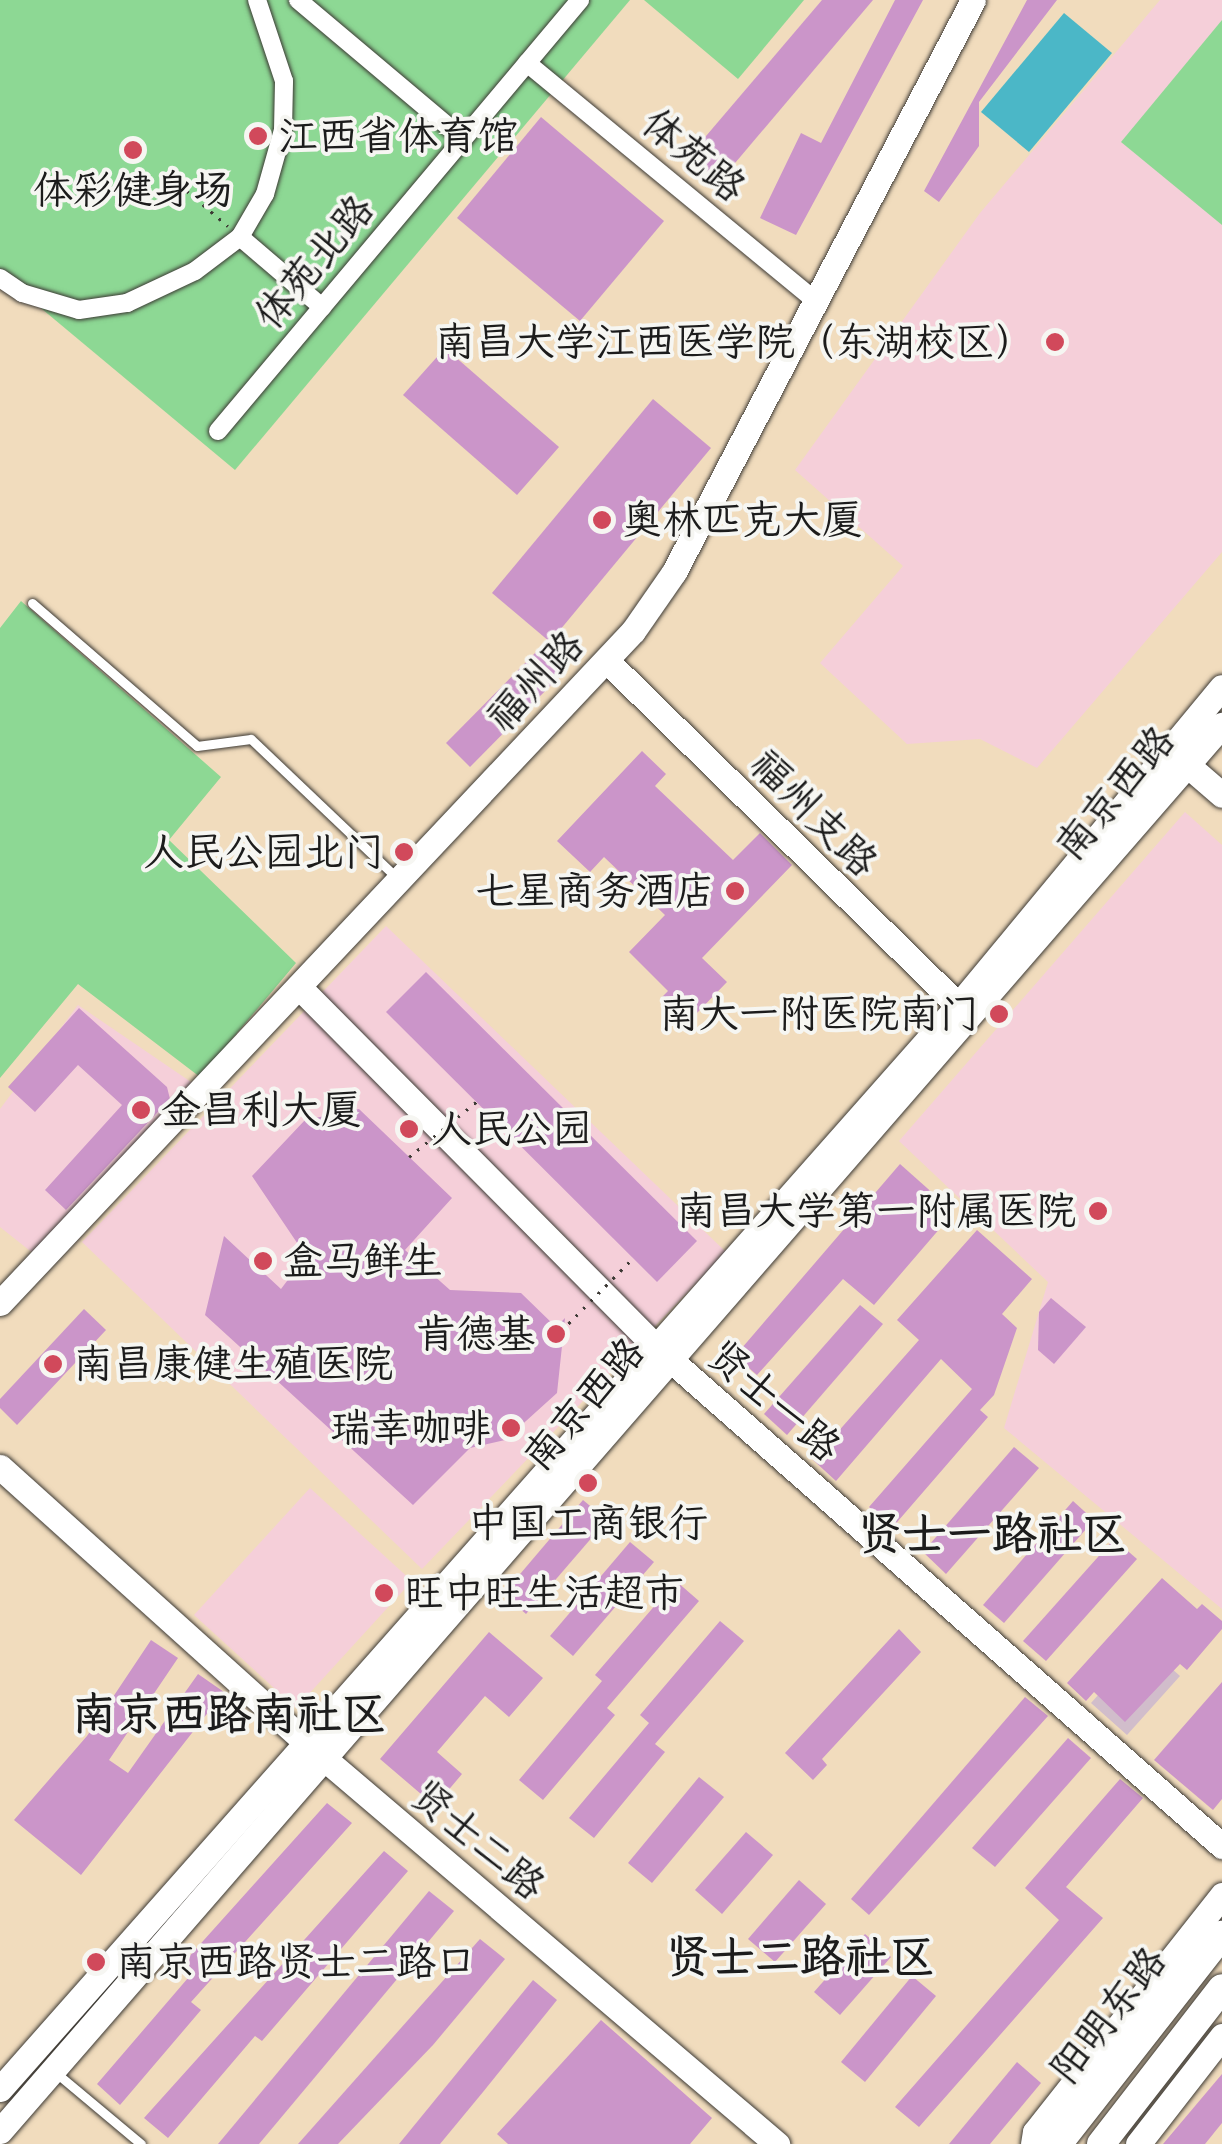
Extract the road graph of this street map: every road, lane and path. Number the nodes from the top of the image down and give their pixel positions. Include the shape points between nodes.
1 (257, 0) edge
2 (298, 0) edge
3 (580, 0) edge
4 (973, 0) edge
5 (527, 62) junction
6 (463, 139) junction
7 (187, 191) dead end
8 (240, 237) junction
9 (0, 278) edge
10 (816, 301) junction
11 (322, 306) junction
12 (218, 431) dead end
13 (32, 603) dead end
14 (606, 660) junction
15 (1222, 687) edge
16 (1222, 724) edge
17 (1179, 758) junction
18 (1222, 795) edge
19 (400, 881) junction
20 (300, 988) junction
21 (964, 1013) junction
22 (476, 1102) dead end
23 (409, 1157) dead end
24 (633, 1258) dead end
25 (0, 1303) edge
26 (561, 1331) dead end
27 (664, 1354) junction
28 (0, 1468) edge
29 (315, 1750) junction
30 (1222, 1846) edge
31 (1222, 1894) edge
32 (1222, 1935) edge
33 (1222, 1988) edge
34 (1222, 2036) edge
35 (53, 2070) junction
36 (0, 2088) edge
37 (0, 2131) edge
38 (141, 2144) edge
39 (777, 2144) edge
40 (1033, 2144) edge
41 (1058, 2144) edge
42 (1101, 2144) edge
43 (1138, 2144) edge

1 - 8 street via 284,81 283,130 265,194
2 - 6 street
3 - 5 street, 体苑北路
4 - 10 street, 福州路
5 - 6 street, 体苑北路
5 - 10 street, 体苑路
6 - 11 street, 体苑北路
7 - 8 path
8 - 9 street via 196,271 128,302 80,310 22,293
8 - 11 street
10 - 14 street, 福州路 via 674,572
11 - 12 street, 体苑北路
13 - 19 lane via 196,746 251,739
14 - 19 street, 福州路
14 - 21 street, 福州支路
15 - 17 street, 南京西路
16 - 17 street, 南京西路
17 - 18 street
17 - 21 street, 南京西路
19 - 20 street, 福州路
20 - 25 street, 福州路
20 - 27 street, 贤士一路
21 - 27 street, 南京西路
22 - 23 path, bridge
24 - 26 path, bridge
27 - 29 street, 南京西路
27 - 30 street, 贤士一路
28 - 29 street, 贤士二路
29 - 35 street, 南京西路
29 - 36 street, 南京西路
29 - 39 street, 贤士二路
31 - 40 street via 1035,2132
32 - 41 main road, 阳明东路
33 - 42 main road, 阳明东路
34 - 43 street
35 - 37 street, 南京西路
35 - 38 lane

